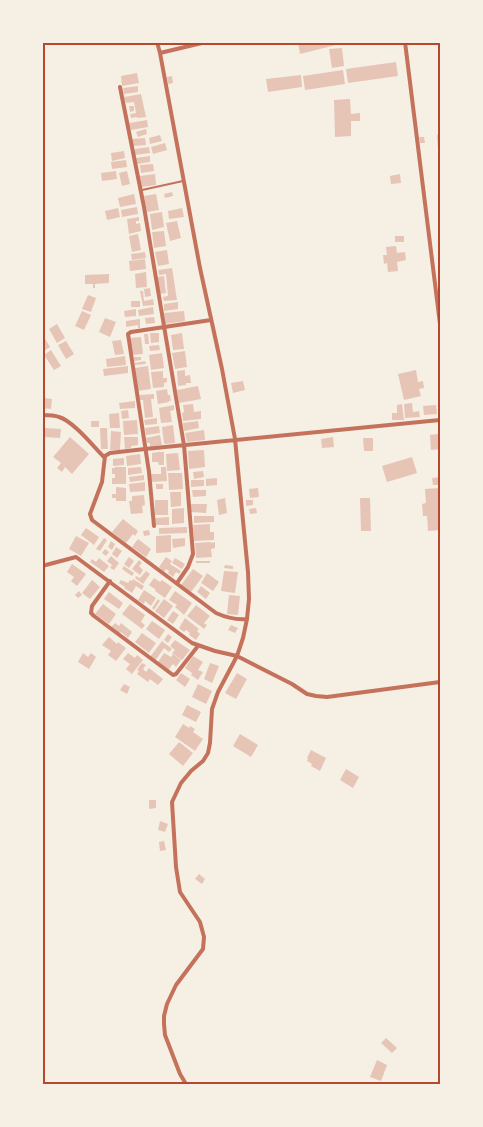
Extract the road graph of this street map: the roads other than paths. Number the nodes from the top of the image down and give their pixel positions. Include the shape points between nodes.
1 (157, 42) edge
2 (206, 42) edge
3 (405, 42) edge
4 (160, 53) junction
5 (120, 87) dead end
6 (184, 181) junction
7 (140, 190) junction
8 (211, 320) junction
9 (440, 324) edge
10 (163, 327) junction
11 (42, 415) edge
12 (440, 420) edge
13 (235, 439) junction
14 (184, 445) junction
15 (145, 449) junction
16 (104, 457) junction
17 (154, 526) dead end
18 (42, 566) edge
19 (110, 581) junction
20 (177, 583) junction
21 (248, 619) junction
22 (198, 646) junction
23 (237, 656) junction
24 (440, 682) edge
25 (186, 1084) edge

1 - 4 street
2 - 4 street
3 - 9 street
4 - 6 street
5 - 7 street
6 - 7 lane
6 - 8 street
7 - 10 street
8 - 10 street
8 - 13 street
10 - 14 street
10 - 15 street via 128,335
11 - 16 street via 66,420
12 - 13 street
13 - 14 street
13 - 21 street via 248,572
14 - 15 street
14 - 20 street via 193,554
15 - 16 street via 110,453
15 - 17 street
16 - 20 street via 104,476 90,518
18 - 19 street via 76,557
19 - 22 street
19 - 22 street via 92,606 91,613 159,665 176,674
20 - 21 street via 224,617
21 - 23 street
22 - 23 street
23 - 24 street via 316,696
23 - 25 street via 212,709 208,753 181,783 172,802 180,892 200,922 204,937 202,949 176,985 164,1016 165,1035

